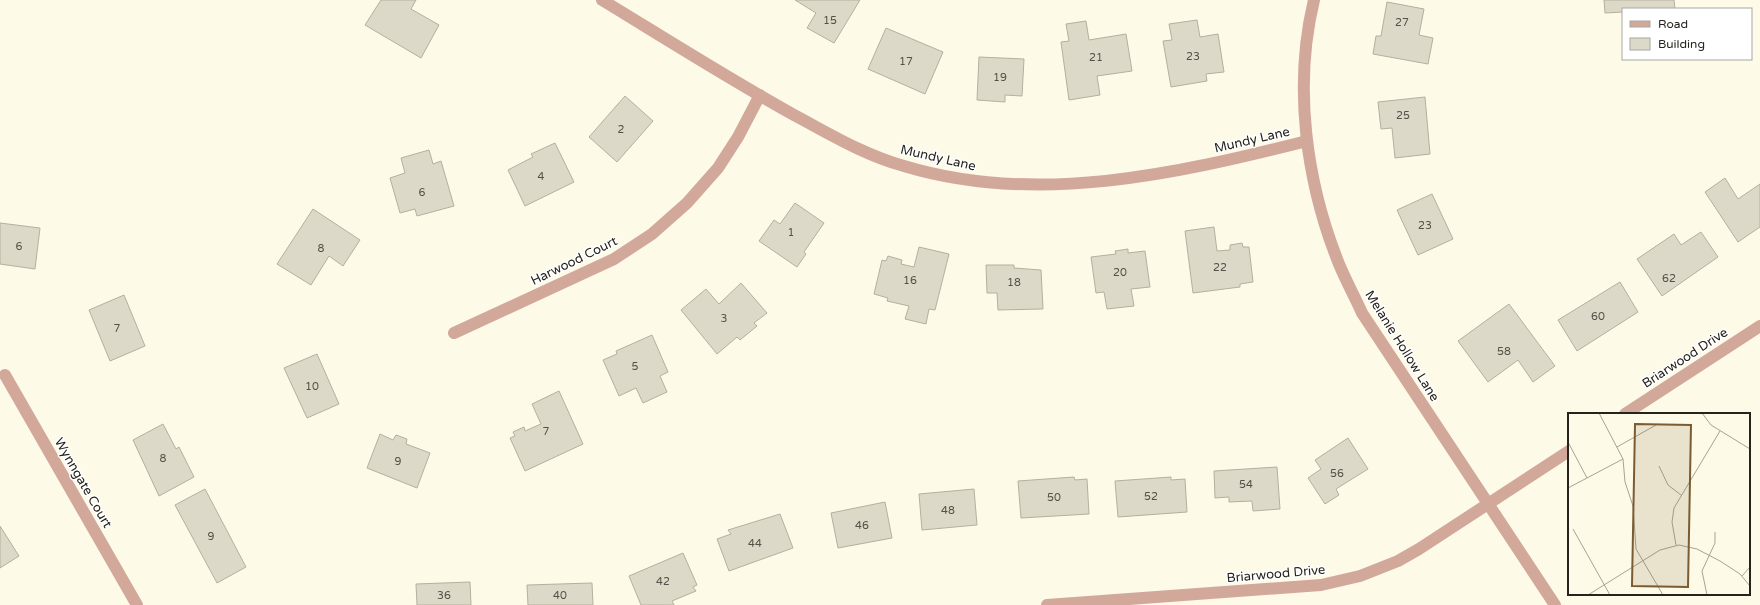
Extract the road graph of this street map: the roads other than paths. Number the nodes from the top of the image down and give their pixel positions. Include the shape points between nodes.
1 (602, 0) edge
2 (1314, 0) edge
3 (760, 96) junction
4 (1307, 142) junction
5 (1760, 326) edge
6 (454, 333) dead end
7 (5, 375) dead end
8 (1627, 413) edge
9 (1568, 452) edge
10 (1488, 504) junction
11 (137, 605) edge
12 (1047, 605) edge
13 (1555, 605) edge

1 - 3 street, Mundy Lane
2 - 4 street, Melanie Hollow Lane via 1307,27 1304,60
3 - 4 street, Mundy Lane via 855,148 903,166 964,180 1015,185 1056,185 1141,177 1224,162
3 - 6 street, Harwood Court via 718,168 687,203 652,234 614,260
4 - 10 street, Melanie Hollow Lane via 1318,201 1339,264 1362,313
5 - 8 street, Briarwood Drive
7 - 11 street, Wynngate Court
9 - 10 street, Briarwood Drive
10 - 12 street, Briarwood Drive via 1398,561 1360,576 1327,584
10 - 13 street, Melanie Hollow Lane

